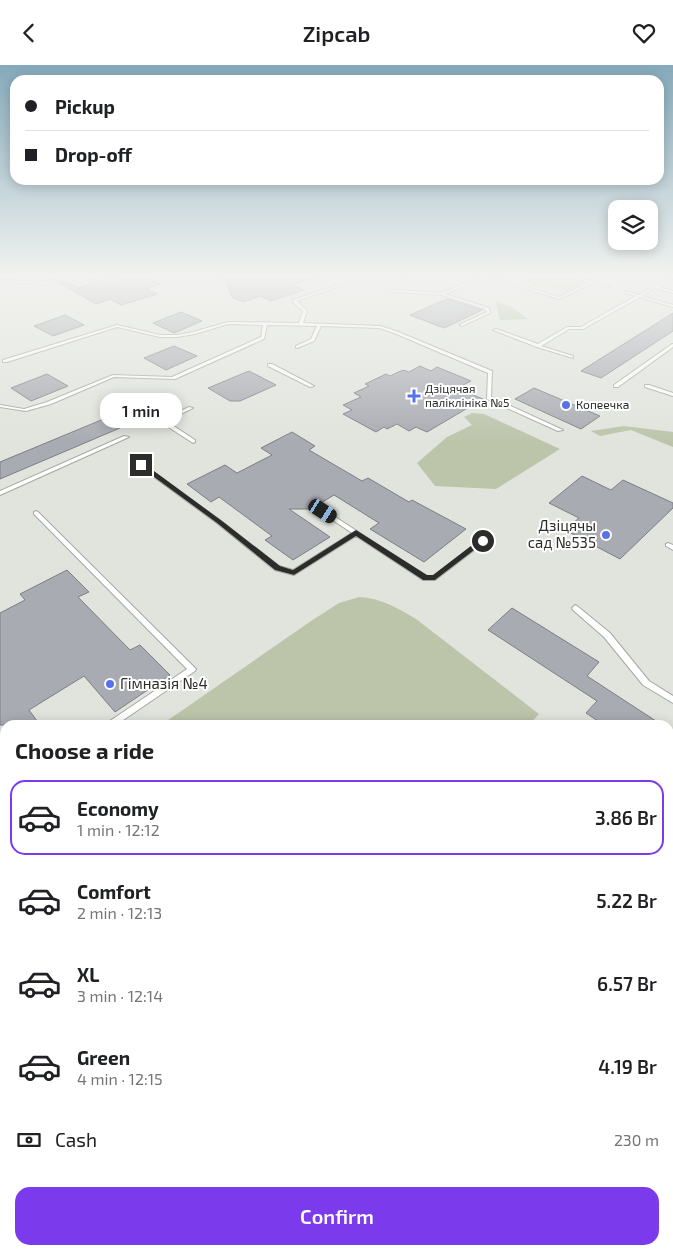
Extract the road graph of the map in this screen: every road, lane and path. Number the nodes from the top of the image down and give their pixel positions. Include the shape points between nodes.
1 (98, 332) edge
2 (141, 332) edge
3 (199, 332) edge
4 (264, 332) edge
5 (317, 332) edge
6 (390, 332) edge
7 (499, 332) edge
8 (562, 332) edge
9 (673, 345) edge
10 (538, 346) junction
11 (297, 347) dead end
12 (571, 357) dead end
13 (2, 359) edge
14 (0, 365) edge
15 (270, 365) dead end
16 (312, 386) dead end
17 (616, 386) dead end
18 (647, 386) dead end
19 (673, 395) edge
20 (0, 406) edge
21 (191, 408) dead end
22 (560, 430) dead end
23 (126, 437) dead end
24 (193, 441) dead end
25 (141, 465) dead end
26 (0, 493) edge
27 (323, 511) dead end
28 (36, 513) dead end
29 (356, 533) junction
30 (483, 541) dead end
31 (575, 608) dead end
32 (673, 700) edge
33 (117, 720) edge

1 - 13 lane
2 - 3 lane via 177,336
4 - 20 lane via 263,338 173,378 113,376 24,410
5 - 11 lane via 313,340
6 - 22 lane via 490,372 489,398
7 - 10 lane
8 - 10 lane
9 - 17 lane
10 - 12 lane
13 - 14 lane
15 - 16 lane
18 - 19 lane
21 - 24 lane via 162,421
23 - 26 lane
25 - 29 lane via 277,568 294,573
27 - 29 lane
28 - 33 lane via 192,669
29 - 30 lane via 426,578 435,578
31 - 32 lane via 607,635 646,683

